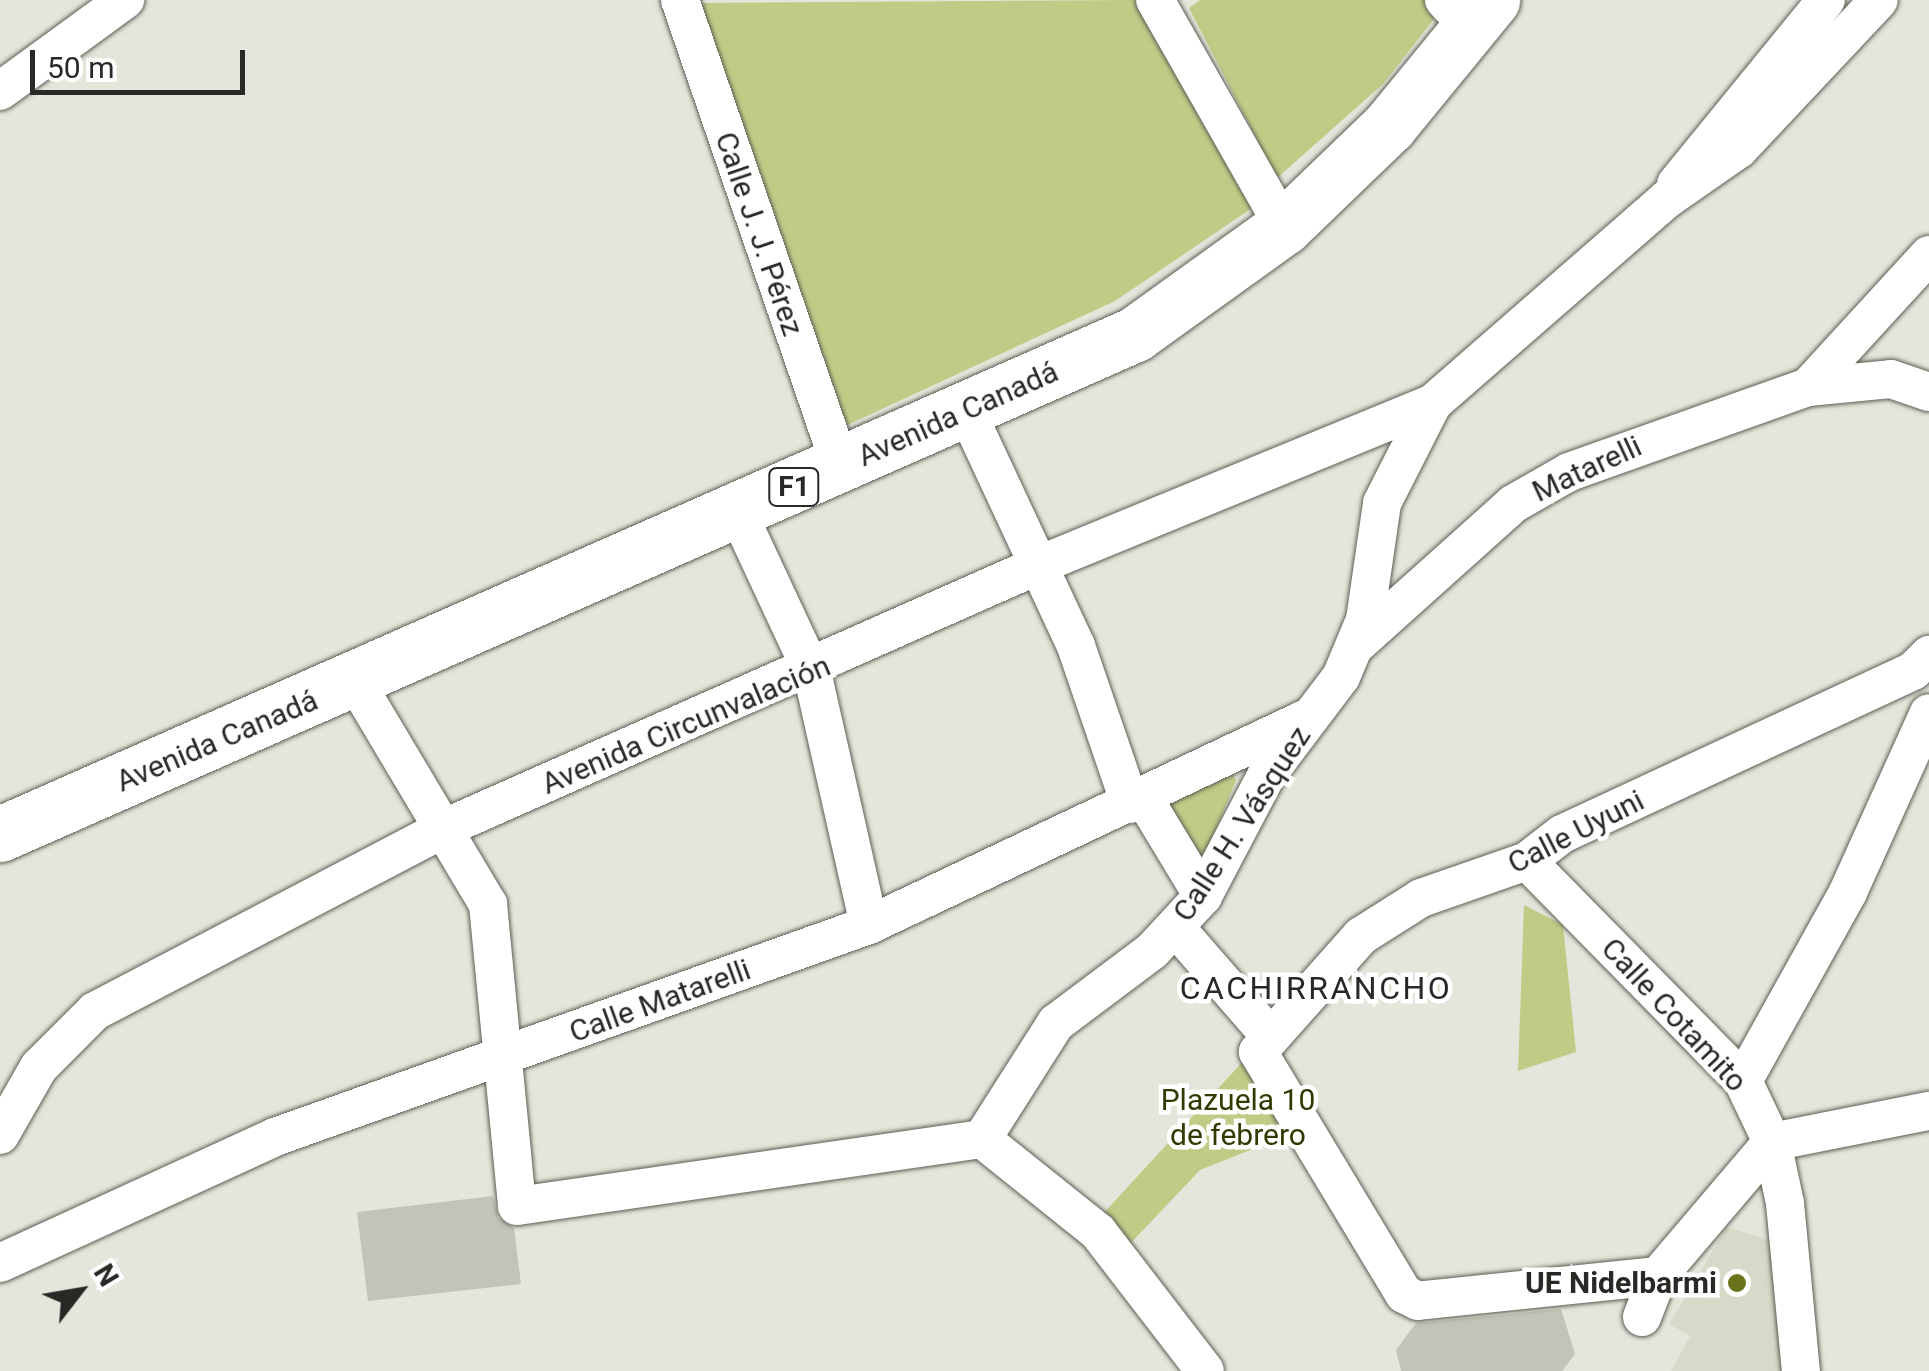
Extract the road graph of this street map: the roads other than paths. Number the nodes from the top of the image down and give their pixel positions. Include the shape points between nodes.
1 (125, 0) edge
2 (680, 0) edge
3 (1155, 0) edge
4 (1826, 0) edge
5 (1879, 0) edge
6 (1470, 10) edge
7 (0, 91) edge
8 (1667, 198) junction
9 (1284, 228) junction
10 (1929, 255) edge
11 (1808, 387) junction
12 (1929, 392) edge
13 (1433, 402) junction
14 (966, 410) junction
15 (841, 468) junction
16 (737, 511) junction
17 (1041, 564) junction
18 (1353, 648) junction
19 (1929, 655) edge
20 (812, 672) junction
21 (355, 681) junction
22 (1929, 713) edge
23 (1310, 717) junction
24 (1136, 800) junction
25 (449, 826) junction
26 (0, 834) edge
27 (1527, 861) junction
28 (1202, 896) junction
29 (870, 925) junction
30 (1176, 928) junction
31 (1263, 1043) junction
32 (498, 1061) junction
33 (1743, 1081) junction
34 (1929, 1111) edge
35 (0, 1135) edge
36 (982, 1139) junction
37 (1772, 1142) junction
38 (0, 1263) edge
39 (1658, 1276) junction
40 (1642, 1317) dead end
41 (1204, 1371) edge
42 (1802, 1371) edge

1 - 7 street
2 - 15 street, Calle J. J. Pérez
3 - 9 street
4 - 8 street via 1714,126
5 - 8 street via 1740,149
6 - 9 highway, Avenida Canadá / F1
8 - 13 street
9 - 14 highway, Avenida Canadá / F1 via 1135,334
10 - 11 street
11 - 12 street via 1891,380
11 - 18 street, Matarelli via 1568,472 1514,504
13 - 17 street, Avenida Circunvalación
13 - 18 street, Calle H. Vásquez via 1382,503
14 - 15 highway, Avenida Canadá / F1
14 - 17 street
15 - 16 highway, Avenida Canadá / F1
16 - 20 street
16 - 21 highway, Avenida Canadá / F1
17 - 20 street, Avenida Circunvalación
17 - 24 street
18 - 23 street, Calle H. Vásquez
19 - 27 street, Calle Uyuni via 1913,671 1562,834
20 - 25 street, Avenida Circunvalación
20 - 29 street
21 - 25 street
21 - 26 highway, Avenida Canadá / F1
22 - 33 street via 1848,892
23 - 24 street, Calle Matarelli
23 - 28 street, Calle H. Vásquez via 1266,776
24 - 28 street
24 - 29 street, Calle Matarelli
25 - 32 street via 488,904
25 - 35 street, Avenida Circunvalación via 96,1011 39,1067
27 - 31 street, Calle Uyuni via 1421,898 1361,936
27 - 33 street, Calle Cotamito
28 - 30 street, Calle H. Vásquez
29 - 32 street, Calle Matarelli
30 - 31 street
30 - 36 street, Calle H. Vásquez via 1056,1022
31 - 39 street via 1404,1294 1418,1301
32 - 36 street via 517,1206
32 - 38 street, Calle Matarelli via 275,1136
33 - 37 street, Calle Cotamito
34 - 37 street
36 - 41 street via 1098,1232
37 - 39 street
37 - 42 street, Calle Cotamito
39 - 40 street

